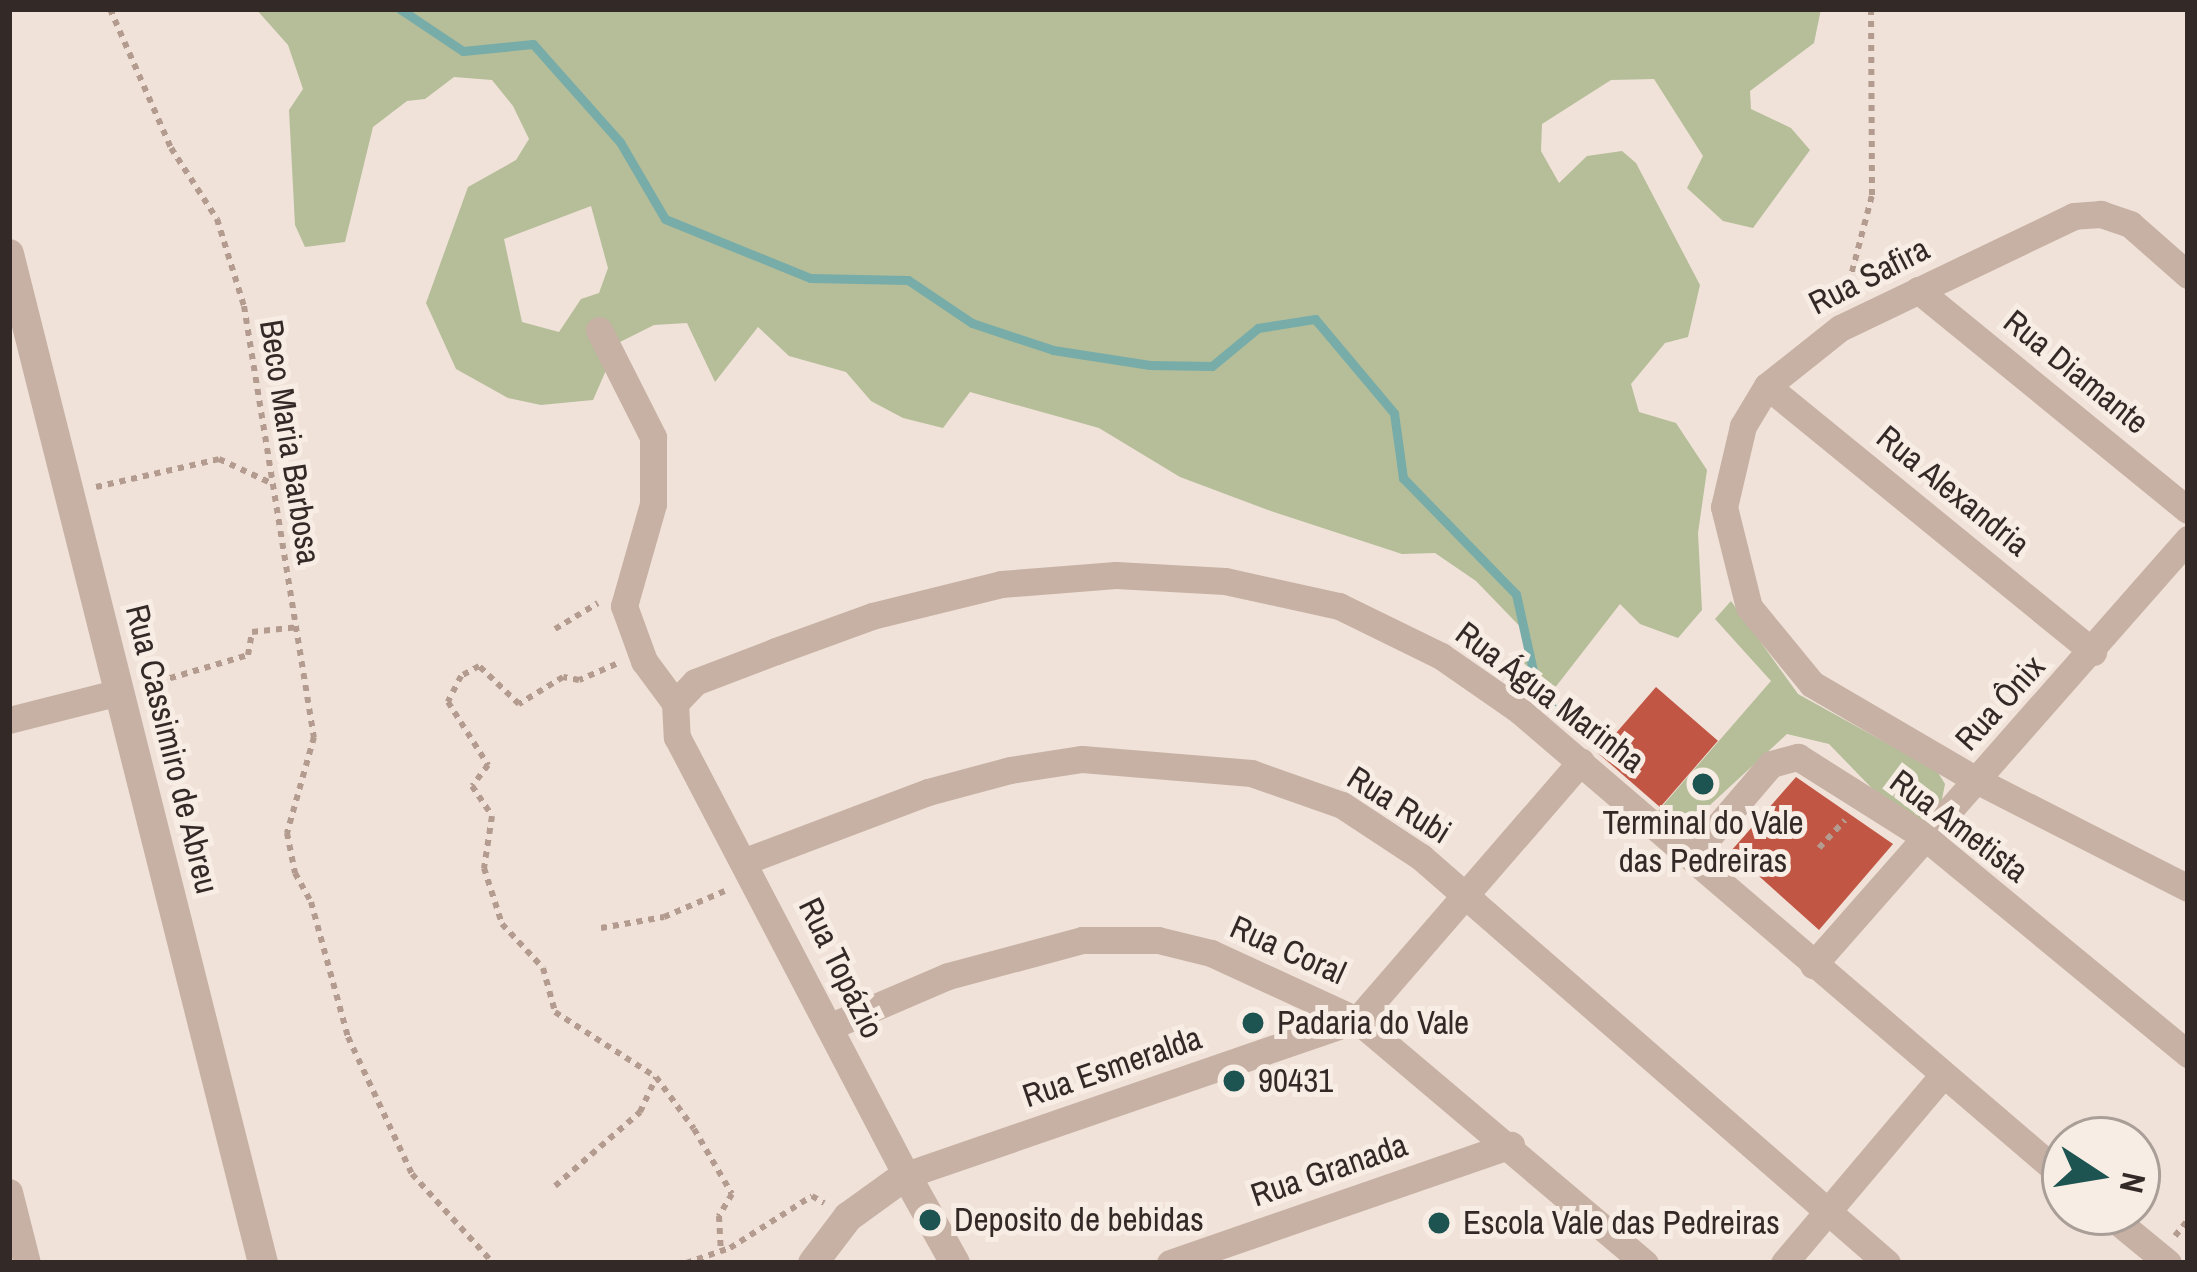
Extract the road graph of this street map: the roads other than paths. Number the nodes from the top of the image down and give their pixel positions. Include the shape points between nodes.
1 (9, 254) edge
2 (2188, 275) edge
3 (1918, 290) junction
4 (599, 330) dead end
5 (1767, 386) junction
6 (2188, 510) edge
7 (2188, 539) edge
8 (2093, 652) junction
9 (120, 692) junction
10 (675, 704) junction
11 (9, 720) edge
12 (1581, 761) junction
13 (1978, 781) junction
14 (1926, 838) junction
15 (1693, 855) junction
16 (752, 869) junction
17 (2188, 888) edge
18 (1466, 892) junction
19 (1813, 965) junction
20 (1358, 1020) junction
21 (829, 1027) junction
22 (2188, 1054) edge
23 (1942, 1077) junction
24 (1511, 1145) junction
25 (2041, 1158) edge
26 (906, 1175) junction
27 (9, 1192) edge
28 (1828, 1212) junction
29 (2135, 1236) edge
30 (27, 1263) edge
31 (262, 1263) edge
32 (813, 1263) edge
33 (955, 1263) edge
34 (1172, 1263) edge
35 (1645, 1263) edge
36 (1784, 1263) edge
37 (1887, 1263) edge
38 (2168, 1263) edge

1 - 9 street, Rua Cassimiro de Abreu
2 - 3 street, Rua Safira via 2129,224 2101,214 2074,216
3 - 5 street, Rua Safira via 1840,328
3 - 6 street, Rua Diamante
4 - 10 street, Rua Topázio via 653,437 653,504 624,605 641,652
5 - 8 street, Rua Alexandria
5 - 13 street, Rua Safira via 1743,426 1724,507 1750,608 1812,684
7 - 8 street, Rua Ônix
8 - 13 street, Rua Ônix
9 - 11 street
9 - 31 street, Rua Cassimiro de Abreu
10 - 12 street, Rua Água Marinha via 694,682 776,651 872,616 1001,584 1116,575 1225,581 1339,606 1441,656
10 - 16 street, Rua Topázio via 677,737
12 - 15 street, Rua Água Marinha
12 - 18 street
13 - 14 street, Rua Ônix
13 - 17 street, Rua Safira
14 - 15 street, Rua Ametista via 1798,757 1782,756
14 - 19 street, Rua Ônix
14 - 22 street, Rua Ametista
15 - 19 street, Rua Água Marinha
16 - 18 street, Rua Rubi via 928,792 1010,770 1159,761 1251,773 1342,805
16 - 21 street, Rua Topázio
18 - 20 street
18 - 28 street, Rua Rubi
19 - 23 street, Rua Água Marinha
20 - 21 street, Rua Coral via 1211,953 1158,940 1082,940 948,976
20 - 24 street, Rua Coral
20 - 26 street, Rua Esmeralda
21 - 26 street, Rua Topázio
23 - 25 street, Rua Água Marinha
23 - 28 street
24 - 34 street, Rua Granada
24 - 35 street, Rua Coral
26 - 32 street via 848,1217
26 - 33 street, Rua Topázio
27 - 30 street
28 - 36 street
28 - 37 street, Rua Rubi
29 - 38 street

